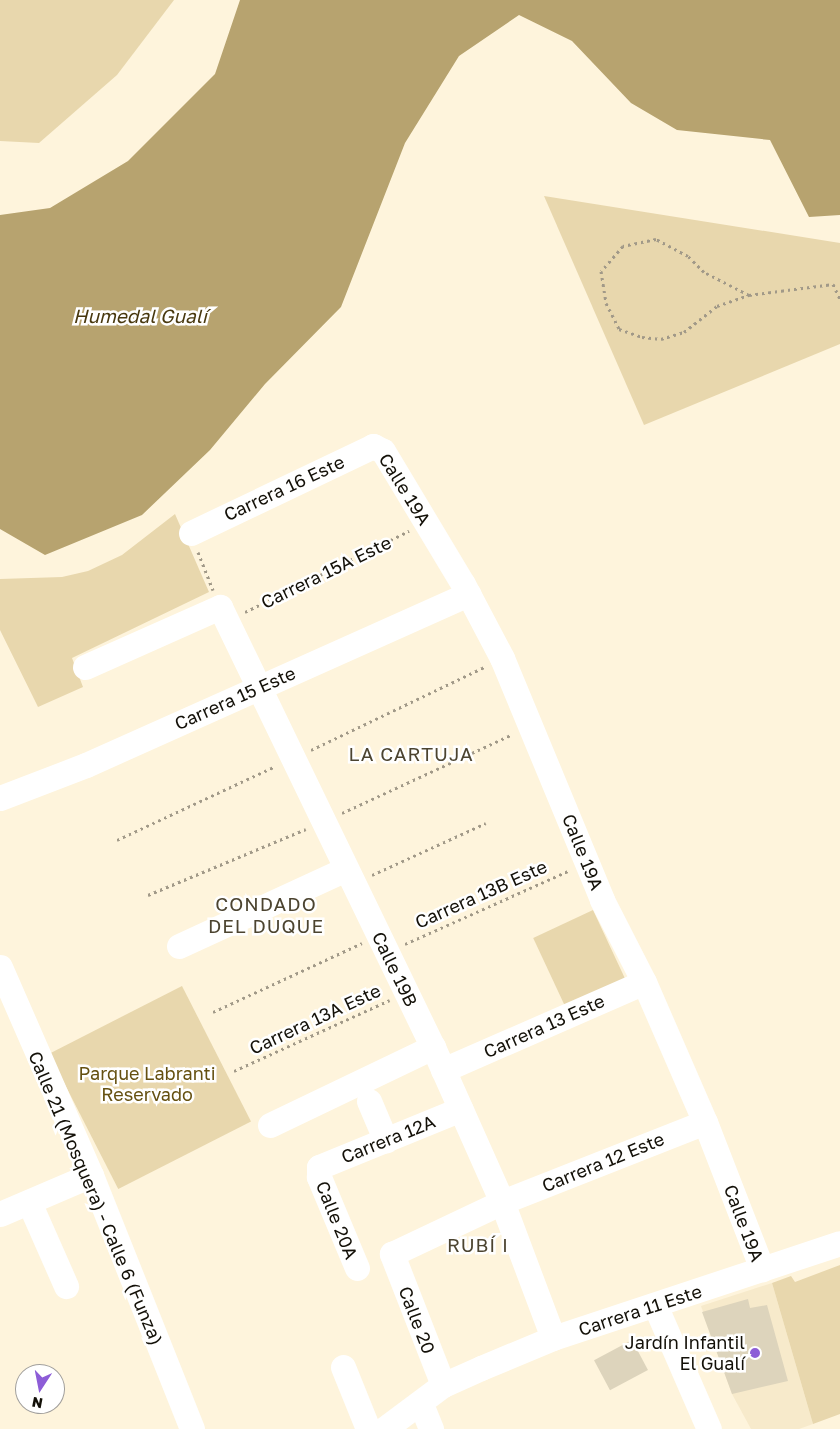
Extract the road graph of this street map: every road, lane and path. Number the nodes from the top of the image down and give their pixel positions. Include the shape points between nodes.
1 (749, 295) junction
2 (840, 300) edge
3 (379, 447) joint
4 (426, 522) junction
5 (191, 533) joint
6 (469, 594) junction
7 (223, 614) junction
8 (85, 668) dead end
9 (257, 688) junction
10 (0, 798) edge
11 (486, 823) dead end
12 (588, 862) junction
13 (350, 876) junction
14 (383, 944) junction
15 (179, 946) dead end
16 (644, 982) junction
17 (9, 991) edge
18 (406, 992) junction
19 (213, 1012) dead end
20 (433, 1047) junction
21 (443, 1070) junction
22 (234, 1071) dead end
23 (369, 1101) dead end
24 (461, 1109) junction
25 (705, 1122) junction
26 (270, 1125) dead end
27 (386, 1141) junction
28 (318, 1171) joint
29 (91, 1175) junction
30 (29, 1202) junction
31 (502, 1202) junction
32 (0, 1214) edge
33 (840, 1242) edge
34 (392, 1254) joint
35 (357, 1268) dead end
36 (762, 1269) junction
37 (66, 1286) dead end
38 (655, 1305) junction
39 (553, 1338) junction
40 (343, 1367) dead end
41 (443, 1385) junction
42 (421, 1404) junction
43 (192, 1429) edge
44 (368, 1429) edge
45 (384, 1429) edge
46 (431, 1429) edge
47 (709, 1429) edge

1 - 1 path via 717,306 684,332 661,339 642,337 619,329 606,303 602,271 623,246 656,239 688,256 704,272
1 - 2 path via 833,284
3 - 4 street, Calle 19A
3 - 5 street, Carrera 16 Este via 373,446
4 - 6 street, Calle 19A
4 - 7 path, Carrera 15A Este
5 - 7 path
6 - 9 street, Carrera 15 Este
6 - 12 street, Calle 19A via 528,716
7 - 8 street
7 - 9 street, Calle 19B
9 - 10 street, Carrera 15 Este via 86,765
9 - 13 street, Calle 19B
11 - 13 path
12 - 14 path, Carrera 13B Este
12 - 16 street, Calle 19A via 602,900
13 - 14 street, Calle 19B
13 - 15 street
14 - 18 street, Calle 19B
14 - 19 path
16 - 21 street, Carrera 13 Este
16 - 25 street, Calle 19A
17 - 29 street, Calle 21 (Mosquera) - Calle 6 (Funza)
18 - 20 street, Calle 19B
18 - 22 path, Carrera 13A Este
20 - 21 street, Calle 19B
20 - 26 street
21 - 24 street, Calle 19B
23 - 27 street
24 - 27 street, Carrera 12A
24 - 31 street, Calle 19B
25 - 31 street, Carrera 12 Este
25 - 36 street, Calle 19A
27 - 28 street, Carrera 12A via 319,1167
28 - 35 street, Calle 20A
29 - 30 street
29 - 43 street, Calle 21 (Mosquera) - Calle 6 (Funza) via 117,1227
30 - 32 street
30 - 37 street
31 - 34 street, Carrera 12 Este
31 - 39 street, Calle 19B
33 - 36 street, Carrera 11 Este
34 - 41 street, Calle 20
36 - 38 street, Carrera 11 Este
38 - 39 street, Carrera 11 Este
38 - 47 street
39 - 41 street, Carrera 11 Este
40 - 44 street
41 - 42 street, Carrera 11 Este
42 - 45 street, Carrera 11 Este
42 - 46 street

